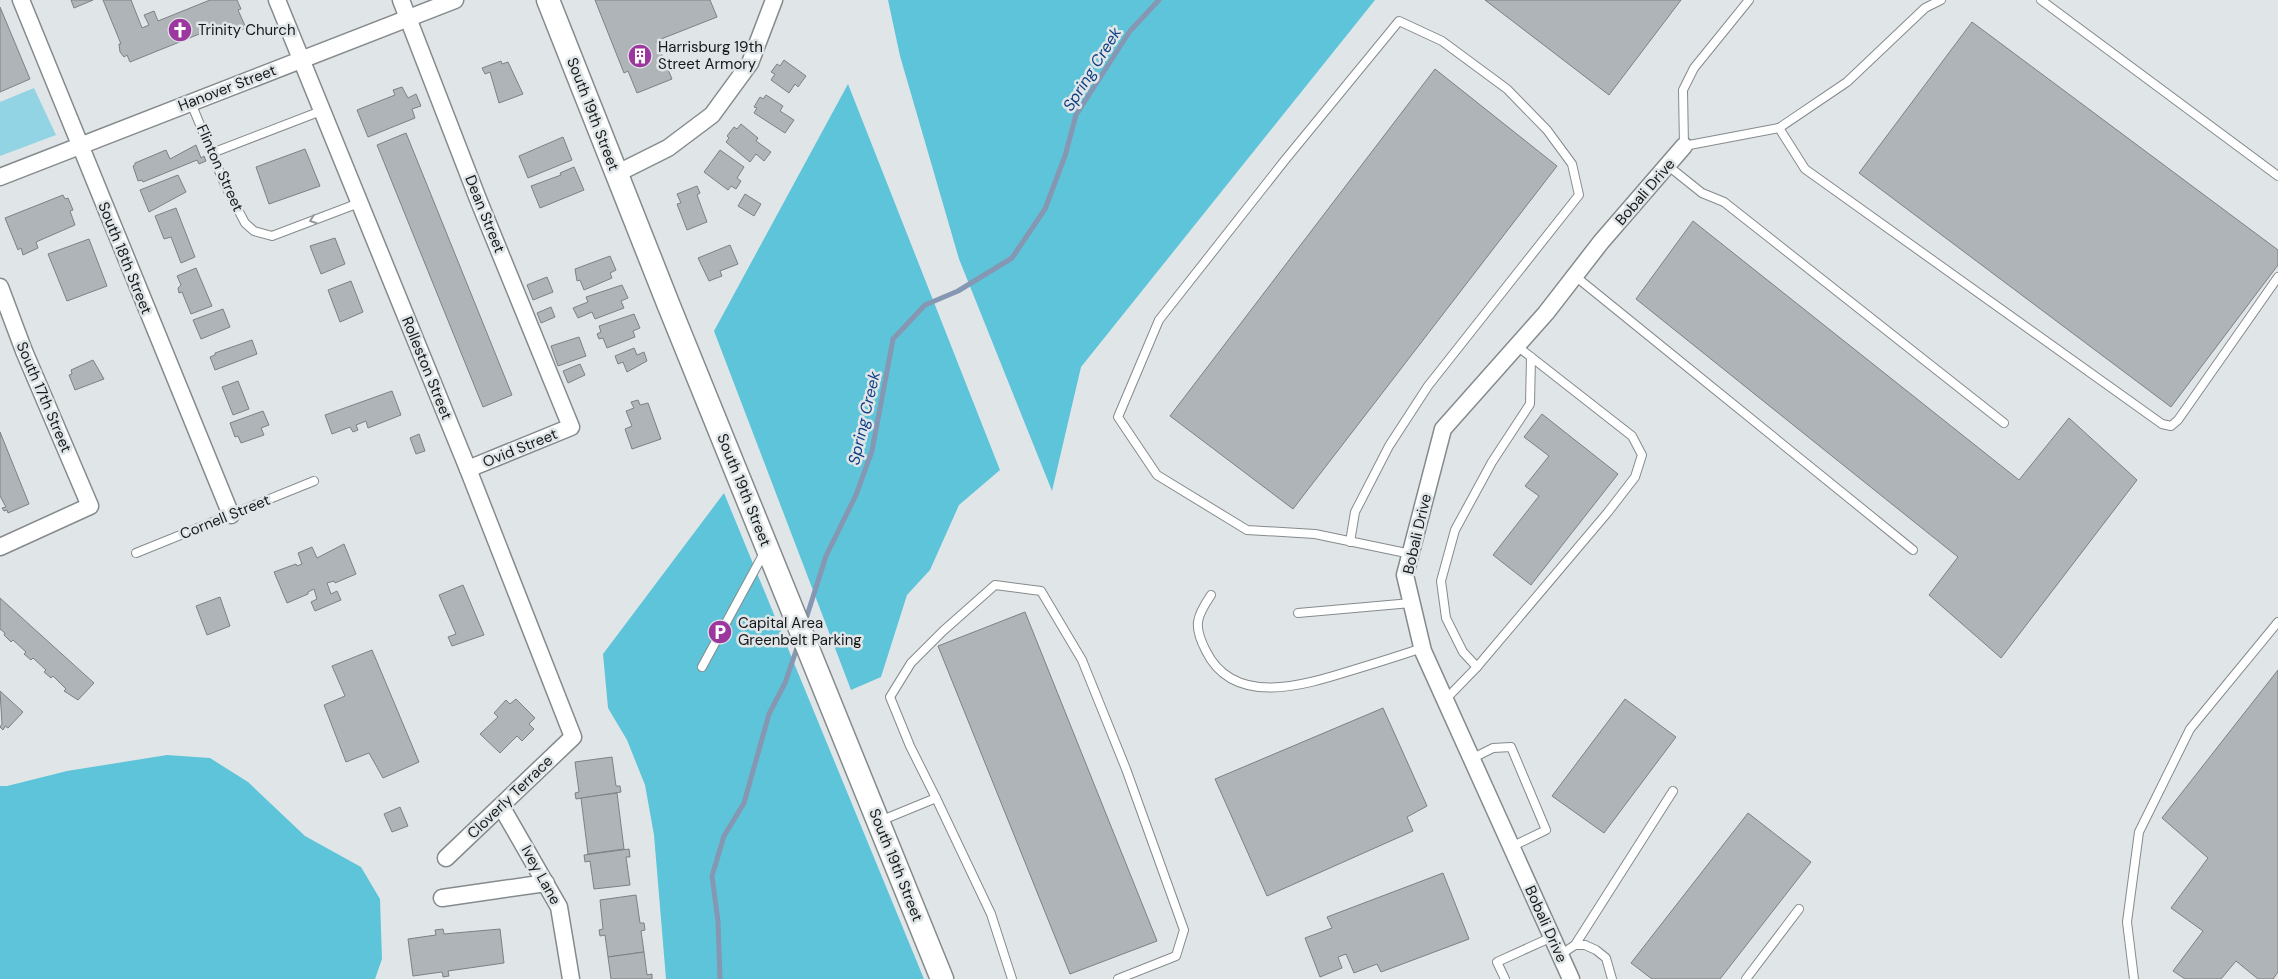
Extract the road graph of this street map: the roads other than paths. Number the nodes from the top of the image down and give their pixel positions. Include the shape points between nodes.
1 (21, 0) edge
2 (277, 0) edge
3 (401, 0) edge
4 (455, 0) edge
5 (548, 0) edge
6 (774, 0) edge
7 (1749, 0) edge
8 (1940, 0) edge
9 (2041, 0) edge
10 (408, 18) junction
11 (301, 60) junction
12 (191, 103) junction
13 (321, 111) junction
14 (1779, 128) junction
15 (79, 146) junction
16 (1684, 146) junction
17 (212, 153) junction
18 (1667, 165) junction
19 (616, 174) junction
20 (2278, 176) edge
21 (0, 178) edge
22 (359, 203) junction
23 (1574, 276) junction
24 (2278, 277) edge
25 (0, 288) edge
26 (1517, 346) junction
27 (1531, 357) junction
28 (2004, 423) dead end
29 (571, 427) joint
30 (468, 469) junction
31 (314, 481) dead end
32 (231, 515) junction
33 (1350, 542) junction
34 (0, 547) edge
35 (768, 547) junction
36 (1913, 550) dead end
37 (136, 553) dead end
38 (1410, 554) junction
39 (1211, 595) dead end
40 (1411, 603) junction
41 (1298, 613) dead end
42 (2278, 622) edge
43 (1422, 648) junction
44 (702, 667) dead end
45 (1477, 667) junction
46 (1445, 700) junction
47 (573, 737) joint
48 (1471, 759) junction
49 (1673, 791) dead end
50 (936, 798) junction
51 (501, 806) junction
52 (879, 822) junction
53 (1511, 847) junction
54 (446, 858) dead end
55 (546, 883) junction
56 (442, 898) dead end
57 (1799, 909) dead end
58 (1552, 937) junction
59 (1575, 945) junction
60 (1560, 955) junction
61 (571, 979) edge
62 (942, 979) edge
63 (1012, 979) edge
64 (1118, 979) edge
65 (1505, 979) edge
66 (1571, 979) edge
67 (1612, 979) edge
68 (1746, 979) edge
69 (2134, 979) edge

1 - 15 street, South 18th Street
2 - 11 street, Rolleston Street
3 - 10 street, Dean Street
4 - 10 street, Hanover Street
5 - 19 street, South 19th Street
6 - 19 street via 750,64 712,116 668,148
7 - 16 lane via 1694,68 1683,90
8 - 14 lane via 1925,8 1847,82
9 - 20 lane
10 - 11 street, Hanover Street
10 - 29 street, Dean Street
11 - 12 street, Hanover Street
11 - 13 street, Rolleston Street
12 - 15 street, Hanover Street
12 - 17 lane, Flinton Street
13 - 17 lane
13 - 22 street, Rolleston Street
14 - 16 lane
14 - 24 lane via 1805,169 2162,424 2171,426 2178,420
15 - 21 street, Hanover Street
15 - 32 street, South 18th Street
16 - 18 street, Bobali Drive
22 -> 17 lane, Flinton Street via 272,236 254,232 245,223 225,186
18 - 23 street, Bobali Drive
18 - 28 lane via 1702,193 1724,202
19 - 35 street, South 19th Street
22 - 30 street, Rolleston Street
23 - 26 street, Bobali Drive
23 - 36 lane
25 - 34 street, South 17th Street via 90,506
26 - 27 lane
26 - 38 street, Bobali Drive via 1443,429
27 - 45 lane via 1530,404 1492,462 1456,530 1441,581 1446,618 1463,652
27 - 45 lane via 1632,436 1642,455 1634,477 1608,512
29 - 30 street, Ovid Street
30 - 47 street, Rolleston Street
31 - 32 lane, Cornell Street
32 - 37 lane, Cornell Street
33 - 33 lane via 1315,534 1247,530 1157,475 1118,417 1158,320 1399,21 1442,41 1507,89 1547,130 1572,164 1579,195 1428,386 1389,446 1355,512
33 - 38 lane
35 - 44 lane
35 - 52 street, South 19th Street
38 - 40 street, Bobali Drive via 1405,576
39 - 43 lane via 1198,614 1199,637 1212,663 1229,678 1250,686 1280,687 1309,683
40 - 41 lane
40 - 43 street, Bobali Drive
42 - 69 lane via 2190,729 2139,832 2127,922
43 - 46 street, Bobali Drive
45 - 46 lane
46 - 48 street, Bobali Drive
47 - 51 street, Cloverly Terrace
48 - 53 street, Bobali Drive
48 - 53 lane via 1493,748 1512,747 1546,830
49 - 59 lane
50 - 52 lane
50 - 63 lane via 991,914
50 - 64 lane via 890,697 912,663 995,586 1042,591 1082,660 1126,769 1184,930 1176,956
51 - 54 street, Cloverly Terrace
51 - 55 street, Ivey Lane
52 - 62 street, South 19th Street
53 - 58 street, Bobali Drive
55 - 56 street
55 - 61 street, Ivey Lane via 559,907
57 - 68 lane
58 - 60 street, Bobali Drive
58 - 65 lane via 1496,962
59 - 60 lane
59 - 67 lane via 1585,944 1606,958
60 - 66 street, Bobali Drive

